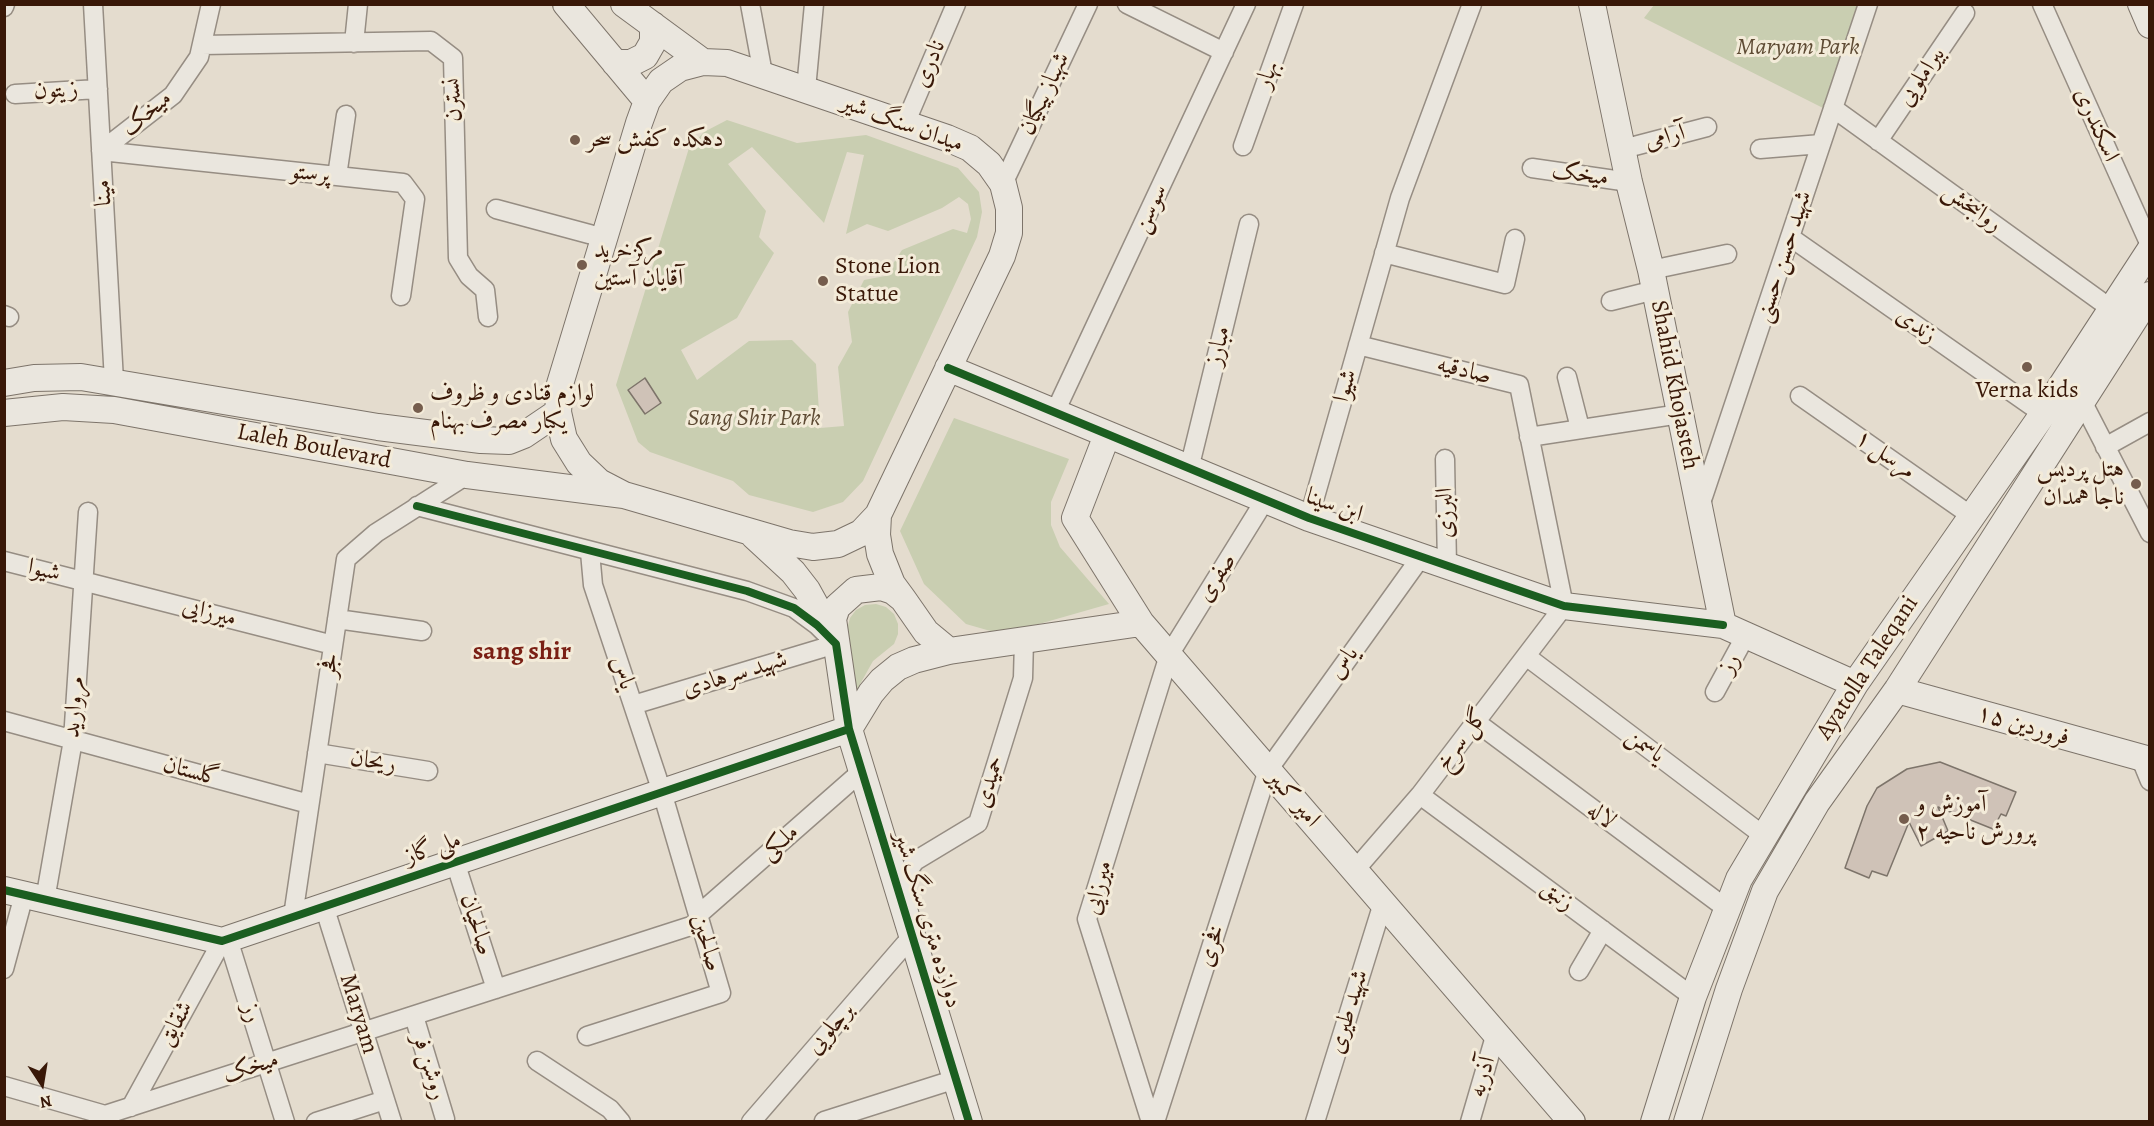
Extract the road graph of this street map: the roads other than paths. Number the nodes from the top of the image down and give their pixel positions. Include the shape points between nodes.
1 (93, 4) edge
2 (211, 4) edge
3 (358, 4) edge
4 (566, 4) edge
5 (624, 4) edge
6 (750, 4) edge
7 (814, 4) edge
8 (956, 4) edge
9 (1088, 4) edge
10 (1127, 4) edge
11 (1246, 4) edge
12 (1294, 4) edge
13 (1472, 4) edge
14 (1592, 4) edge
15 (1868, 4) edge
16 (2042, 4) edge
17 (2141, 4) edge
18 (1965, 13) dead end
19 (653, 25) junction
20 (2150, 26) edge
21 (354, 43) junction
22 (202, 45) junction
23 (1224, 52) junction
24 (704, 62) junction
25 (615, 63) junction
26 (764, 74) junction
27 (98, 89) junction
28 (806, 89) junction
29 (15, 94) dead end
30 (646, 100) junction
31 (1833, 108) junction
32 (346, 115) dead end
33 (905, 124) junction
34 (1707, 127) dead end
35 (1878, 141) junction
36 (1821, 144) junction
37 (1243, 146) dead end
38 (1623, 149) junction
39 (1760, 149) dead end
40 (101, 151) junction
41 (1532, 168) dead end
42 (337, 176) junction
43 (1629, 182) junction
44 (1003, 184) junction
45 (496, 209) dead end
46 (1249, 224) dead end
47 (1790, 237) junction
48 (604, 238) junction
49 (1515, 239) dead end
50 (2150, 245) edge
51 (2150, 250) edge
52 (1384, 253) junction
53 (1727, 254) dead end
54 (1653, 280) junction
55 (401, 296) dead end
56 (2150, 296) edge
57 (1611, 301) dead end
58 (2110, 308) junction
59 (488, 317) dead end
60 (1358, 345) junction
61 (948, 368) junction
62 (1567, 377) dead end
63 (114, 381) junction
64 (4, 383) edge
65 (1800, 396) dead end
66 (2082, 401) junction
67 (558, 412) junction
68 (1055, 412) junction
69 (4, 413) edge
70 (1680, 414) junction
71 (2043, 414) junction
72 (2150, 422) edge
73 (1580, 428) junction
74 (1107, 435) junction
75 (1529, 437) junction
76 (509, 441) junction
77 (2105, 447) junction
78 (2018, 449) junction
79 (1445, 459) dead end
80 (2041, 464) junction
81 (1189, 469) junction
82 (467, 475) junction
83 (624, 495) junction
84 (1265, 500) junction
85 (417, 506) junction
86 (1699, 509) junction
87 (88, 512) dead end
88 (878, 515) junction
89 (1970, 515) junction
90 (1309, 518) junction
91 (747, 531) junction
92 (2150, 534) edge
93 (591, 552) junction
94 (1421, 557) junction
95 (4, 561) edge
96 (1447, 566) junction
97 (84, 581) junction
98 (903, 599) junction
99 (1564, 606) junction
100 (338, 619) junction
101 (1141, 623) junction
102 (1734, 630) junction
103 (422, 631) dead end
104 (1024, 640) junction
105 (333, 645) junction
106 (836, 645) junction
107 (949, 651) junction
108 (1169, 655) junction
109 (1526, 656) junction
110 (1855, 684) junction
111 (1897, 690) junction
112 (1715, 692) dead end
113 (633, 705) junction
114 (4, 721) edge
115 (1476, 722) junction
116 (849, 729) junction
117 (73, 740) junction
118 (317, 753) junction
119 (2147, 766) edge
120 (1268, 770) junction
121 (428, 771) dead end
122 (862, 771) junction
123 (662, 792) junction
124 (1420, 795) junction
125 (309, 804) junction
126 (1764, 836) junction
127 (455, 862) junction
128 (1355, 870) junction
129 (897, 887) junction
130 (25, 895) edge
131 (1383, 903) junction
132 (324, 906) junction
133 (1727, 909) junction
134 (292, 916) junction
135 (699, 919) junction
136 (1603, 930) junction
137 (912, 936) junction
138 (225, 940) junction
139 (4, 969) edge
140 (1579, 971) dead end
141 (496, 989) junction
142 (1693, 997) junction
143 (414, 1016) junction
144 (363, 1032) junction
145 (1496, 1033) junction
146 (587, 1036) dead end
147 (537, 1061) dead end
148 (267, 1063) junction
149 (1670, 1074) junction
150 (956, 1079) junction
151 (1699, 1084) junction
152 (4, 1086) edge
153 (385, 1100) junction
154 (130, 1107) junction
155 (610, 1117) edge
156 (445, 1119) dead end
157 (824, 1121) edge
158 (285, 1122) edge
159 (316, 1122) edge
160 (392, 1122) edge
161 (751, 1122) edge
162 (969, 1122) edge
163 (1150, 1122) edge
164 (1155, 1122) edge
165 (1316, 1122) edge
166 (1470, 1122) edge
167 (1572, 1122) edge
168 (1654, 1122) edge
169 (1687, 1122) edge

1 - 27 street, مینا
2 - 22 street, میخک
3 - 21 street
4 - 25 main road
5 - 19 main road
6 - 26 street
7 - 28 street
8 - 33 street, نادری
9 - 44 street, شهباز بیگیان
10 - 23 street
11 - 23 street, سوسن
12 - 37 street, بهار
13 - 52 street, شیوا via 1400,198
14 - 38 main road, Shahid Khojasteh
15 - 31 street, شهید حسن حسنی
16 - 50 street, اسکندری
17 - 20 main road
18 - 35 street, بیراملویی
19 - 24 main road
19 - 25 main road via 653,42 645,56 631,63
21 - 22 street, نسترن
21 - 59 street, نسترن via 431,41 453,58 458,258 469,276 485,290
22 - 40 street, میخک via 199,57 173,95
23 - 68 street, سوسن
24 - 26 main road, میدان سنگ شیر via 727,63
24 - 30 main road, میدان سنگ شیر via 680,68 661,81
25 - 30 main road
26 - 28 main road, میدان سنگ شیر
27 - 29 street, زیتون
27 - 40 street, مینا
28 - 33 main road, میدان سنگ شیر
30 - 48 main road, میدان سنگ شیر
31 - 35 street, روانبخش
31 - 36 street, شهید حسن حسنی
32 - 42 street
33 - 44 main road, میدان سنگ شیر via 970,148 989,164
34 - 38 street, آرامی
35 - 58 street, روانبخش
36 - 39 street
36 - 47 street, شهید حسن حسنی
38 - 43 main road, Shahid Khojasteh
40 - 42 street, پرستو
40 - 63 street, مینا
41 - 43 street, میخک
42 - 55 street, پرستو via 403,183 415,199
43 - 54 main road, Shahid Khojasteh
44 - 61 main road, میدان سنگ شیر via 1010,216 1009,233 1002,256
45 - 48 street
46 - 81 street, مبارز
47 - 71 street, زندی
47 - 86 street, شهید حسن حسنی
48 - 67 main road, میدان سنگ شیر via 560,384
49 - 52 street via 1505,284
51 - 58 main road, Ayatolla Taleqani
52 - 60 street, شیوا
53 - 54 street
54 - 57 street
54 - 70 main road, Shahid Khojasteh
56 - 66 main road, Ayatolla Taleqani
58 - 71 main road, Ayatolla Taleqani
60 - 75 street, صادقیه via 1519,385
60 - 90 street, شیوا
61 - 68 main road, ابن سینا
61 - 88 main road, میدان سنگ شیر
62 - 73 street
63 - 64 main road, Laleh Boulevard via 58,376
63 - 76 main road, Laleh Boulevard via 378,427
65 - 89 street, مرسل ۱
66 - 77 street
66 - 80 main road, Ayatolla Taleqani
67 - 76 main road
67 - 83 main road, میدان سنگ شیر via 564,439 579,464 599,482
68 - 74 main road, ابن سینا
69 - 82 main road, Laleh Boulevard via 63,406 114,410
70 - 73 street
70 - 86 main road, Shahid Khojasteh
71 - 78 main road, Ayatolla Taleqani
72 - 77 street
73 - 75 street
74 - 81 main road, ابن سینا
74 - 101 main road, امیر کبیر via 1076,518
75 - 99 street, صادقیه
76 - 82 main road
77 - 92 street
78 - 80 main road
78 - 89 main road, Ayatolla Taleqani
79 - 96 street, البرزی
80 - 111 main road, Ayatolla Taleqani
81 - 84 main road, ابن سینا
82 - 83 main road, Laleh Boulevard
82 - 85 street, فجر
83 - 91 main road, میدان سنگ شیر
84 - 90 main road, ابن سینا
84 - 108 street, صفری
85 - 93 street
85 - 100 street, فجر via 346,559
86 - 102 main road, Shahid Khojasteh
87 - 97 street, مروارید
88 - 91 main road, میدان سنگ شیر via 861,533 838,544 813,547
88 - 98 main road via 880,554
89 - 110 main road, Ayatolla Taleqani
90 - 94 main road, ابن سینا
91 - 106 main road via 807,590
93 - 106 street via 747,591 794,608
93 - 113 street, یاس via 593,585
94 - 96 main road, ابن سینا
94 - 120 street, یاس
95 - 97 street, شیوا
96 - 99 main road, ابن سینا
97 - 105 street, میرزایی
97 - 117 street, مروارید
98 - 106 main road via 893,591 868,586 845,597 833,619
98 - 107 main road via 926,632
99 - 102 main road, ابن سینا
99 - 109 street, گل سرخ
100 - 103 street
100 - 105 street, فجر
101 - 104 main road
101 - 108 main road, امیر کبیر
102 - 110 main road
102 - 112 street, رز
104 - 107 main road
104 - 129 street, حمیدی via 1023,678 978,823 915,861
105 - 118 street, فجر
106 - 113 street, شهید سرهادی
106 - 116 main road, دوازده متری سنگ شیر
107 - 116 main road via 898,667 871,693
108 - 120 main road, امیر کبیر
108 - 163 street, میرزایی via 1087,919
109 - 115 street, گل سرخ
109 - 126 street, یاسمن
110 - 126 main road, Ayatolla Taleqani
111 - 119 main road, ۱۵ فروردین
111 - 151 main road, Ayatolla Taleqani via 1817,802 1765,891
113 - 123 street, یاس
114 - 117 street
115 - 124 street, گل سرخ
115 - 133 street, لاله
116 - 122 main road, دوازده متری سنگ شیر
116 - 123 main road, ملی گاز
117 - 125 street, گلستان
117 - 130 street, مروارید
118 - 121 street, ریحان
118 - 125 street, فجر
120 - 128 main road, امیر کبیر
120 - 164 street, فخری
122 - 129 main road, دوازده متری سنگ شیر
122 - 135 street, ملکی
123 - 127 main road, ملی گاز
123 - 135 street, صالحین
124 - 128 street, گل سرخ
124 - 136 street, زنبق
125 - 134 street, فجر
126 - 133 main road, Ayatolla Taleqani
127 - 132 main road, ملی گاز
127 - 141 street, صالحیان
128 - 131 main road, امیر کبیر
129 - 137 main road, دوازده متری سنگ شیر
130 - 138 main road
130 - 139 street, مروارید
131 - 145 main road, امیر کبیر
131 - 165 street, شهید طیری
132 - 134 main road, ملی گاز
132 - 144 street, Maryam
133 - 142 main road, Ayatolla Taleqani
134 - 138 main road, ملی گاز
135 - 141 street, ملکی
135 - 146 street, صالحین via 721,993
136 - 140 street
136 - 142 street, زنبق
137 - 150 main road, دوازده متری سنگ شیر
137 - 161 street, برچلویی
138 - 148 street, رز
138 - 154 street, شقایق
141 - 143 street, میخک
142 - 149 main road, Ayatolla Taleqani
143 - 144 street, میخک
143 - 156 street, روشن فر
144 - 148 street, میخک
144 - 153 street, Maryam
145 - 166 street, آذربه
145 - 167 main road, امیر کبیر
147 - 155 street
148 - 154 street, میخک
148 - 158 street, رز
149 - 151 main road
149 - 168 main road, Ayatolla Taleqani
150 - 157 street
150 - 162 main road, دوازده متری سنگ شیر
151 - 169 main road, Ayatolla Taleqani
152 - 154 street, میخک via 105,1115
153 - 159 street
153 - 160 street, Maryam

